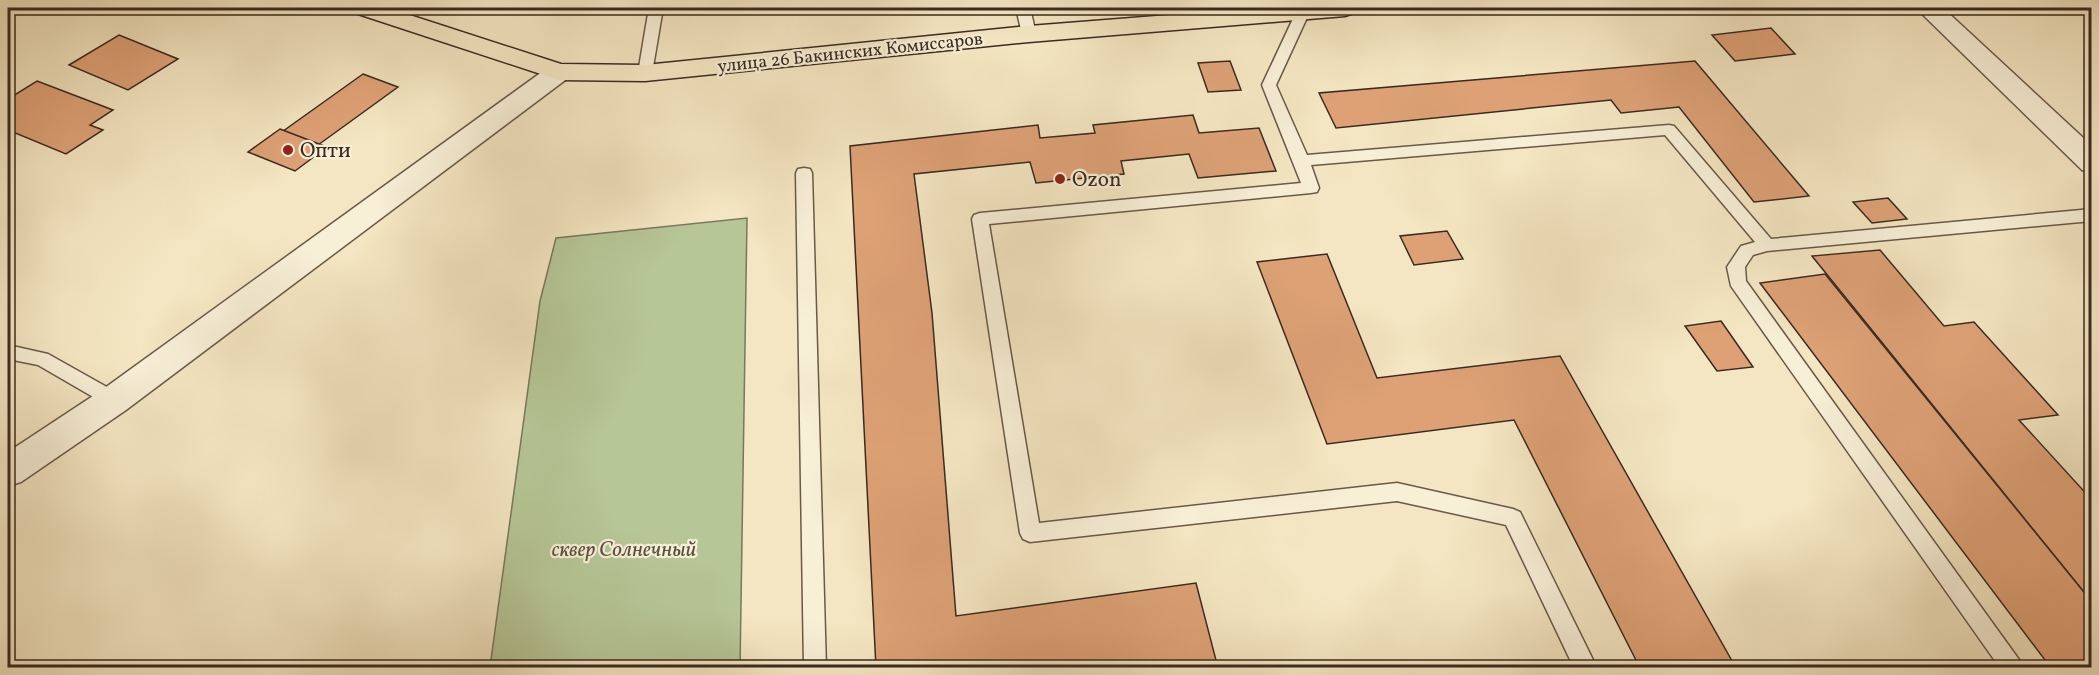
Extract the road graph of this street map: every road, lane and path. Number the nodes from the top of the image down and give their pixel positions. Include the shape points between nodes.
1 (364, 8) edge
2 (656, 8) edge
3 (1023, 8) edge
4 (1346, 8) edge
5 (1929, 8) edge
6 (1303, 11) junction
7 (1029, 34) junction
8 (559, 72) junction
9 (645, 73) junction
10 (1302, 161) junction
11 (2091, 163) edge
12 (804, 173) dead end
13 (2091, 215) edge
14 (1767, 245) junction
15 (8, 352) edge
16 (114, 400) junction
17 (8, 471) edge
18 (815, 668) edge
19 (1586, 668) edge
20 (2014, 668) edge

1 - 8 main road, улица 26 Бакинских Комиссаров
2 - 9 lane
3 - 7 lane
4 - 6 main road, улица 26 Бакинских Комиссаров
5 - 11 street
6 - 7 main road, улица 26 Бакинских Комиссаров
6 - 10 lane via 1269,85
7 - 9 main road, улица 26 Бакинских Комиссаров
8 - 9 main road, улица 26 Бакинских Комиссаров
8 - 16 street
10 - 14 lane via 1669,130
10 - 19 lane via 1311,188 980,219 1030,533 1397,492 1513,518
12 - 18 lane
13 - 14 lane
14 - 20 lane via 1747,250 1736,267 1737,282
15 - 16 lane via 42,359
16 - 17 street

